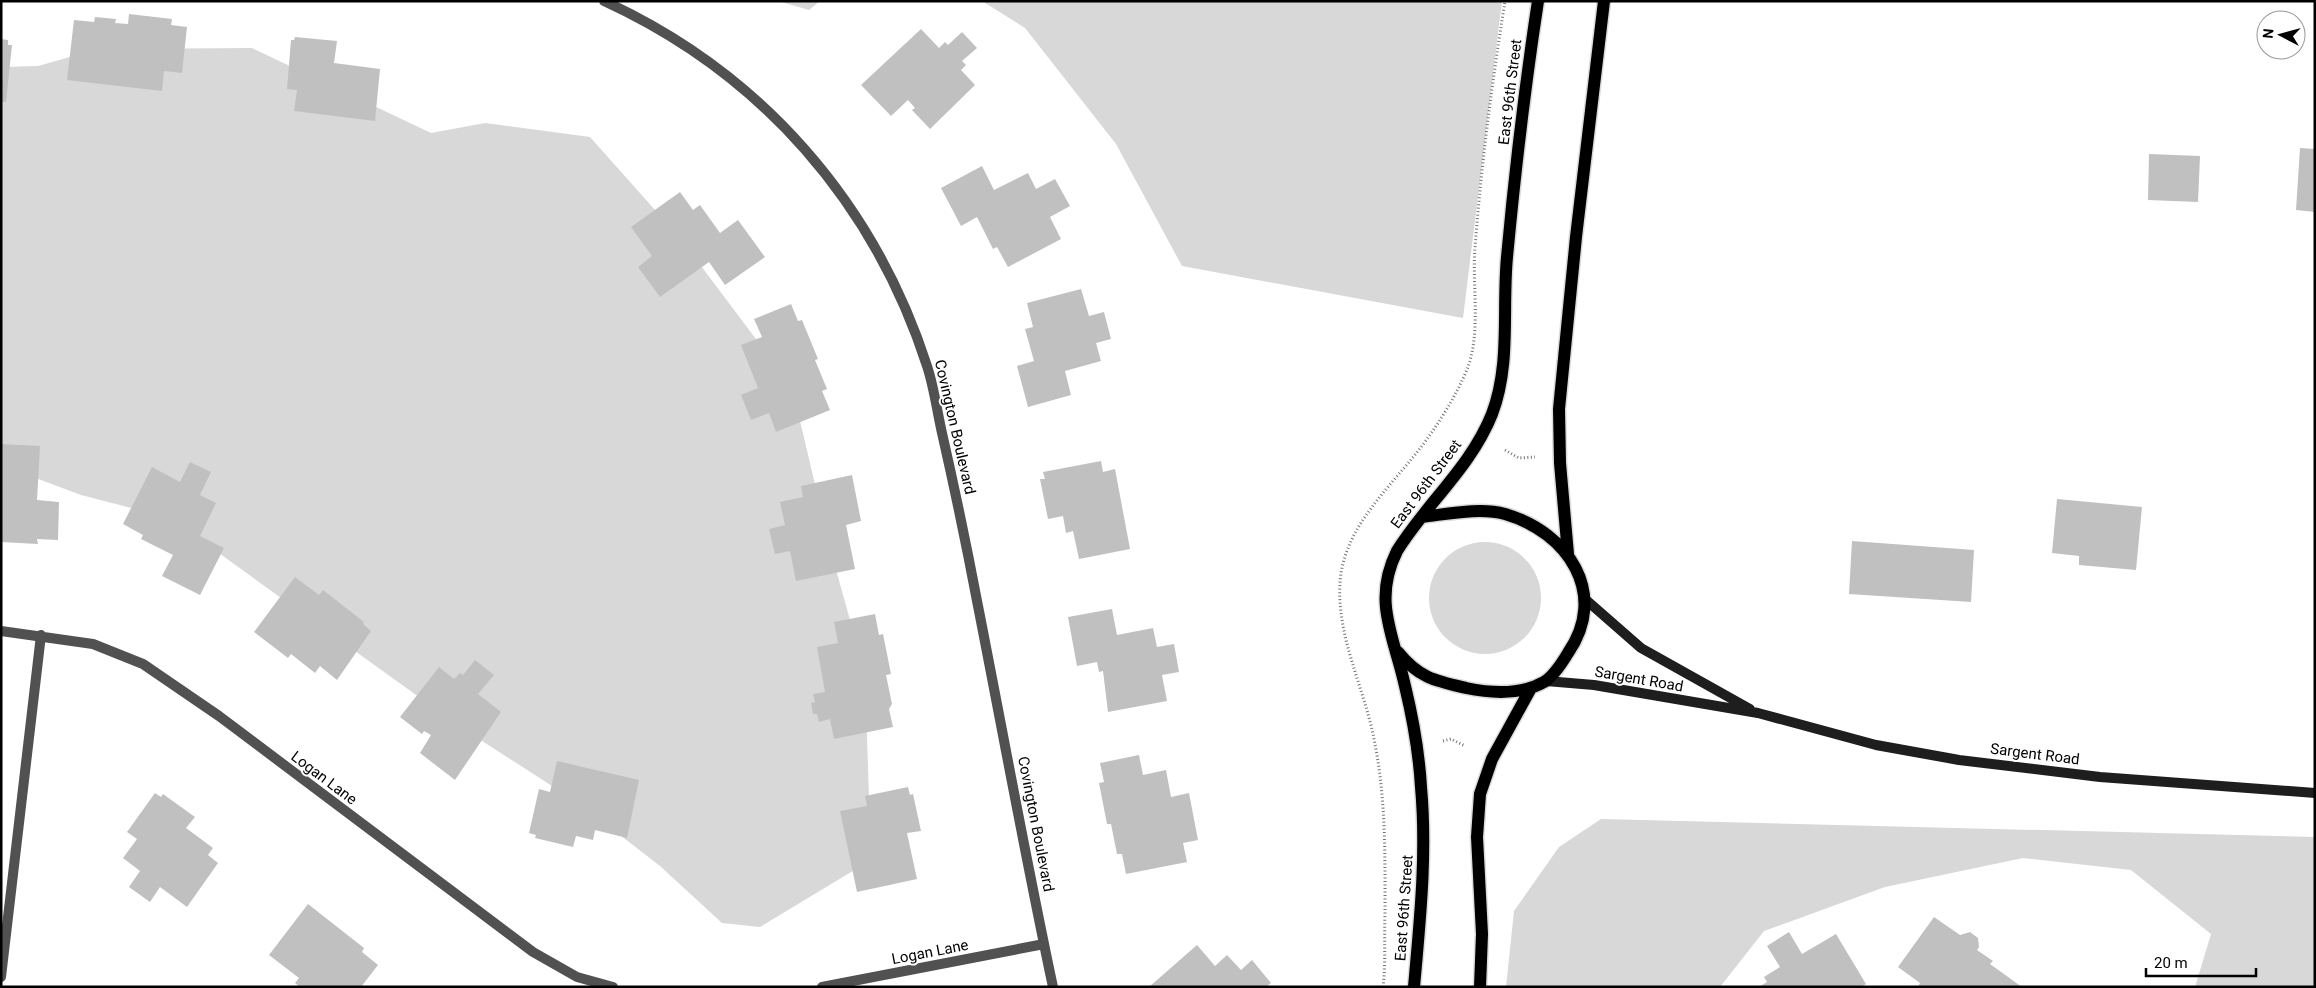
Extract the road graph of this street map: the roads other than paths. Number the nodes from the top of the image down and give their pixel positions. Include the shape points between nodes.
1 (604, 1) edge
2 (1538, 1) edge
3 (1604, 1) edge
4 (1422, 517) junction
5 (1568, 554) junction
6 (1586, 600) junction
7 (1, 631) edge
8 (41, 635) junction
9 (1394, 646) junction
10 (1546, 681) junction
11 (1531, 688) junction
12 (1758, 713) junction
13 (2315, 793) edge
14 (1044, 944) junction
15 (1, 977) edge
16 (613, 987) edge
17 (822, 987) edge
18 (1053, 987) edge
19 (1414, 987) edge
20 (1480, 987) edge

1 - 14 street, Covington Boulevard via 644,19 692,50 743,89 793,135 833,181 865,229 894,282 931,383 961,517
2 - 4 main road, East 96th Street via 1507,259 1505,348 1499,393 1475,448
3 - 5 main road via 1559,408
4 - 5 main road via 1471,512 1504,514 1529,524
4 - 9 main road, East 96th Street via 1389,566 1384,598
5 - 6 main road via 1582,582
6 - 10 main road via 1577,640
6 - 12 street, Sargent Road via 1641,648
7 - 8 street, Logan Lane
8 - 15 street
8 - 16 street, Logan Lane via 93,644 143,664 219,716 533,952 577,977
9 - 11 main road via 1411,668 1429,679 1489,692
9 - 19 main road, East 96th Street via 1405,684 1418,755 1424,821 1422,901
10 - 11 main road
10 - 12 street, Sargent Road via 1594,685
11 - 20 main road via 1492,759 1480,794 1477,837 1482,934
12 - 13 street, Sargent Road via 1876,745 1960,760 2100,777
14 - 17 street, Logan Lane
14 - 18 street, Covington Boulevard

